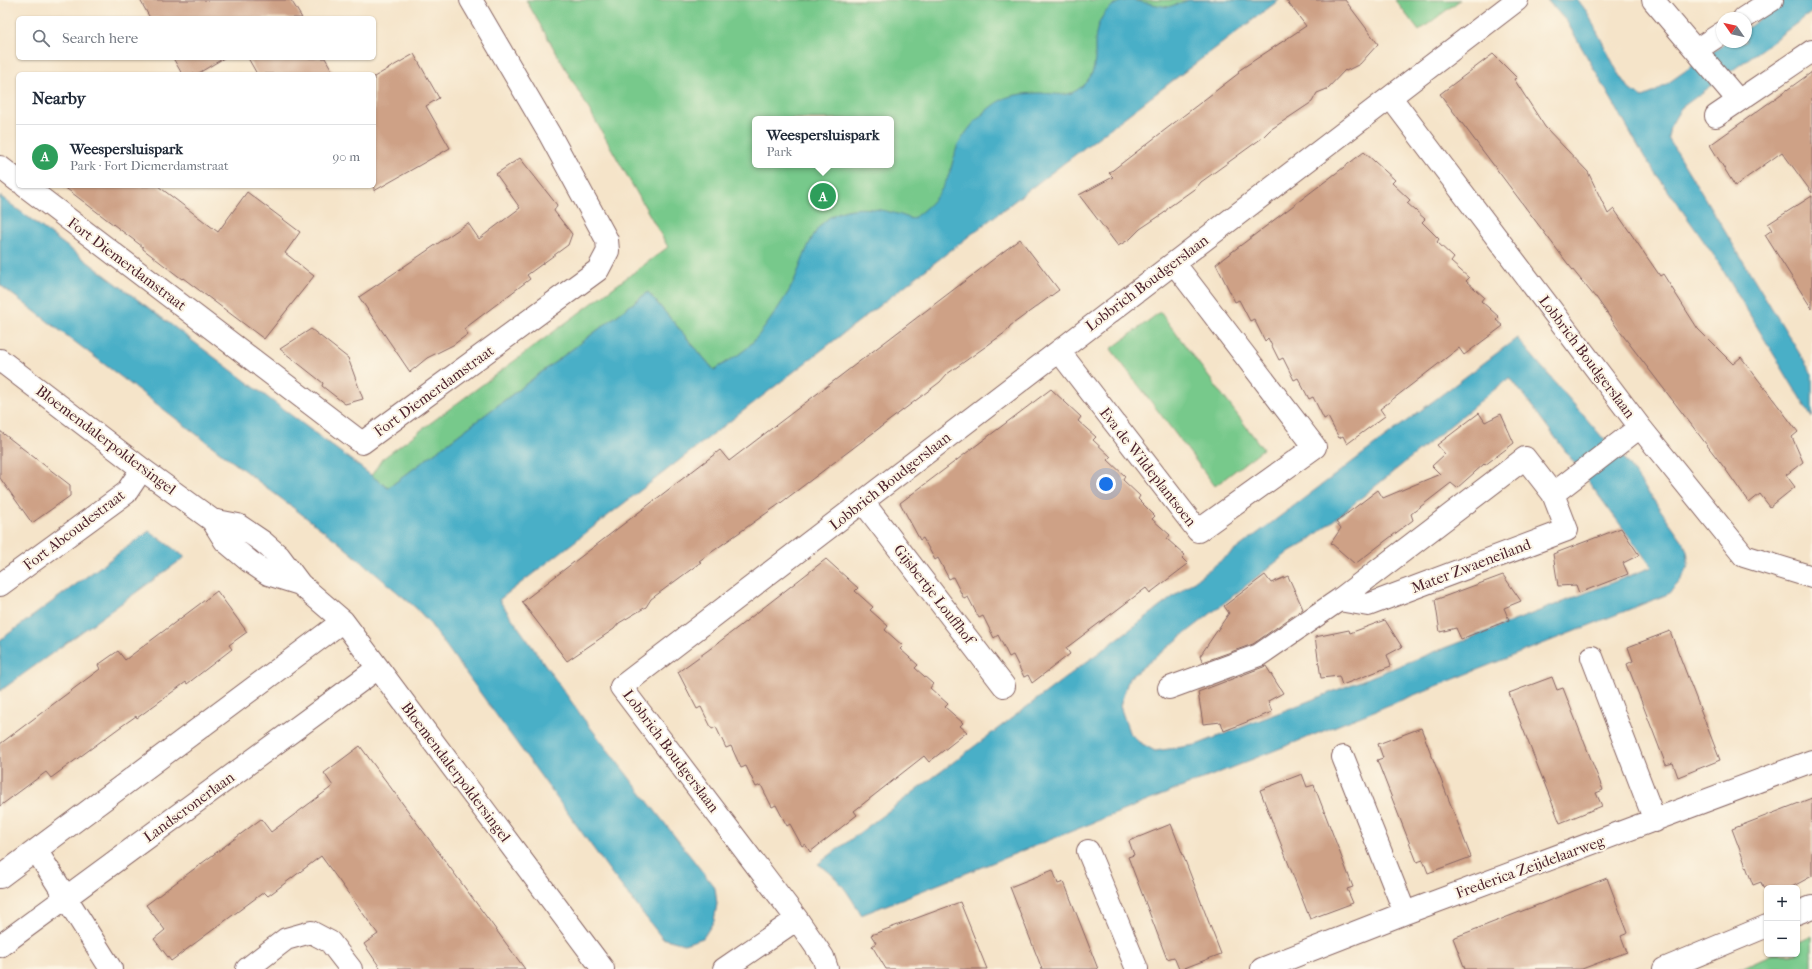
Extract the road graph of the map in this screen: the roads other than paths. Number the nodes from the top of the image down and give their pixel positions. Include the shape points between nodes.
1 (471, 0) edge
2 (1517, 0) edge
3 (1653, 0) edge
4 (1772, 0) edge
5 (1752, 13) edge
6 (1716, 37) edge
7 (1696, 50) junction
8 (1812, 51) edge
9 (1734, 95) junction
10 (1391, 98) junction
11 (1716, 116) dead end
12 (0, 167) edge
13 (16, 179) edge
14 (28, 188) edge
15 (1174, 263) junction
16 (1059, 352) junction
17 (0, 360) edge
18 (1637, 430) junction
19 (142, 469) junction
20 (1553, 494) junction
21 (863, 502) junction
22 (1812, 577) edge
23 (0, 585) edge
24 (1339, 600) junction
25 (343, 621) junction
26 (1592, 657) dead end
27 (378, 668) junction
28 (1004, 686) dead end
29 (1169, 688) dead end
30 (1343, 757) dead end
31 (1812, 761) edge
32 (1655, 821) junction
33 (36, 850) junction
34 (1088, 851) dead end
35 (0, 877) edge
36 (65, 898) junction
37 (1812, 907) edge
38 (1405, 912) junction
39 (1800, 912) edge
40 (797, 919) junction
41 (1764, 927) edge
42 (0, 946) edge
43 (111, 969) edge
44 (247, 969) edge
45 (351, 969) edge
46 (603, 969) edge
47 (724, 969) edge
48 (827, 969) edge
49 (1137, 969) edge
50 (1262, 969) edge
51 (1664, 969) edge

1 - 14 street, Fort Diemerdamstraat via 550,135 607,240 608,251 598,270 362,443
2 - 10 street, Lobbrich Boudgerslaan
3 - 7 street
4 - 5 street
6 - 7 street
7 - 9 street
8 - 9 street
9 - 11 street
10 - 15 street, Lobbrich Boudgerslaan
10 - 18 street, Lobbrich Boudgerslaan
12 - 13 street
15 - 16 street, Lobbrich Boudgerslaan
15 - 16 street, Eva de Wildeplantsoen via 1315,447 1198,531
16 - 21 street, Lobbrich Boudgerslaan
17 - 19 street, Bloemendalerpoldersingel
18 - 20 street
18 - 22 street, Lobbrich Boudgerslaan via 1744,556
19 - 23 street, Fort Abcoudestraat via 126,492
19 - 25 street, Bloemendalerpoldersingel via 212,520 238,525 263,542 279,556 300,584
20 - 24 street, Mater Zwaeneiland via 1525,458
20 - 24 street, Mater Zwaeneiland via 1567,530 1368,605
21 - 28 street, Gijsbertje Louffhof
21 - 40 street, Lobbrich Boudgerslaan via 621,687
24 - 29 street, Mater Zwaeneiland via 1259,655
25 - 27 street, Bloemendalerpoldersingel
25 - 33 street
26 - 32 street
27 - 36 street, Landscronerlaan
27 - 46 street, Bloemendalerpoldersingel
30 - 38 street
31 - 32 street, Frederica Zeijdelaarweg
32 - 38 street, Frederica Zeijdelaarweg
33 - 35 street
33 - 36 street
34 - 49 street
36 - 42 street, Landscronerlaan
36 - 43 street
37 - 39 street
38 - 50 street, Frederica Zeijdelaarweg
40 - 47 street
40 - 48 street, Lobbrich Boudgerslaan via 823,957
41 - 51 street
44 - 45 street via 286,939 311,932 330,942

